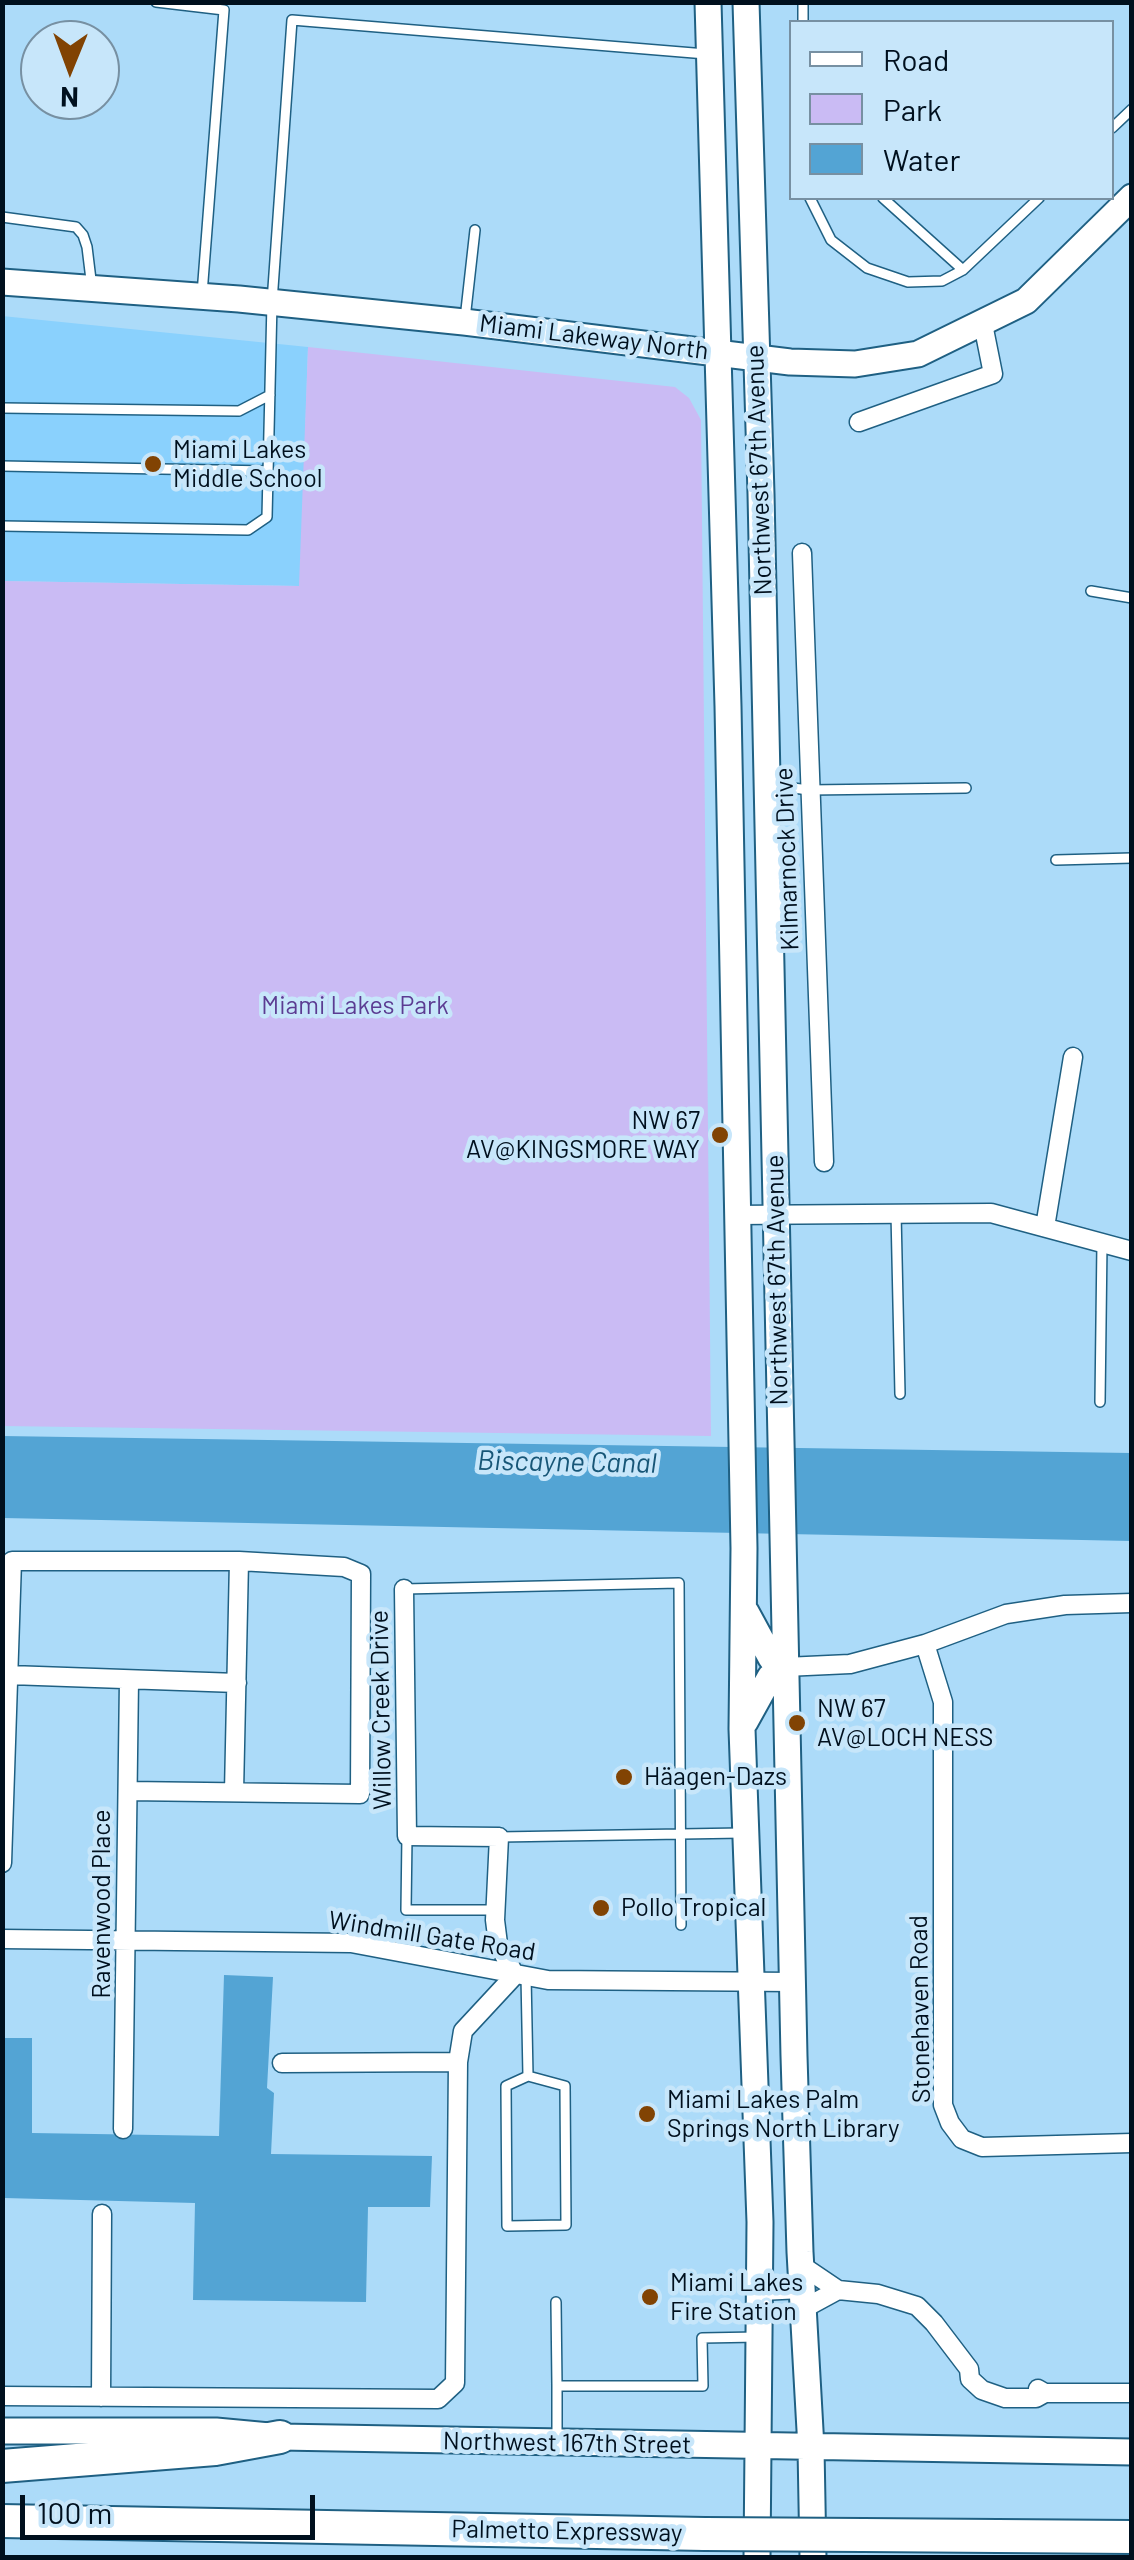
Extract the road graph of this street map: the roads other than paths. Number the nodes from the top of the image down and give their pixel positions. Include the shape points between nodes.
1 (156, 2) edge
2 (708, 2) edge
3 (746, 2) edge
4 (710, 54) junction
5 (1132, 197) edge
6 (811, 200) edge
7 (885, 200) edge
8 (1037, 200) edge
9 (2, 217) edge
10 (475, 230) dead end
11 (963, 270) junction
12 (2, 282) edge
13 (92, 290) junction
14 (202, 297) junction
15 (272, 302) junction
16 (464, 322) junction
17 (983, 324) junction
18 (717, 352) junction
19 (755, 356) junction
20 (270, 395) junction
21 (2, 408) edge
22 (860, 422) dead end
23 (2, 466) edge
24 (268, 471) junction
25 (2, 526) edge
26 (802, 553) dead end
27 (1091, 592) dead end
28 (1132, 598) edge
29 (768, 785) junction
30 (729, 786) junction
31 (966, 788) dead end
32 (809, 790) junction
33 (1132, 858) edge
34 (1056, 860) dead end
35 (1072, 1057) dead end
36 (824, 1162) dead end
37 (896, 1213) junction
38 (735, 1215) junction
39 (776, 1215) junction
40 (1045, 1227) junction
41 (1102, 1243) junction
42 (1132, 1250) edge
43 (900, 1394) dead end
44 (1100, 1402) dead end
45 (240, 1562) junction
46 (404, 1590) joint
47 (1132, 1603) edge
48 (743, 1606) junction
49 (925, 1644) junction
50 (785, 1667) junction
51 (10, 1675) junction
52 (129, 1680) junction
53 (237, 1683) junction
54 (742, 1729) junction
55 (3, 1786) edge
56 (128, 1791) junction
57 (234, 1792) junction
58 (745, 1833) junction
59 (680, 1834) junction
60 (408, 1836) junction
61 (499, 1838) junction
62 (2, 1863) edge
63 (496, 1910) junction
64 (680, 1925) dead end
65 (2, 1939) edge
66 (128, 1940) junction
67 (520, 1976) junction
68 (749, 1981) junction
69 (793, 1982) junction
70 (458, 2062) junction
71 (282, 2063) dead end
72 (528, 2076) junction
73 (124, 2129) dead end
74 (1132, 2143) edge
75 (102, 2214) dead end
76 (802, 2288) junction
77 (838, 2290) junction
78 (761, 2291) junction
79 (556, 2302) dead end
80 (761, 2338) junction
81 (557, 2386) junction
82 (1132, 2393) edge
83 (2, 2396) edge
84 (100, 2396) junction
85 (2, 2431) edge
86 (280, 2437) junction
87 (557, 2443) junction
88 (757, 2447) junction
89 (812, 2448) junction
90 (1132, 2452) edge
91 (2, 2466) edge
92 (2, 2521) edge
93 (1132, 2537) edge
94 (757, 2558) edge
95 (813, 2558) edge

1 - 14 lane via 224,10
2 - 4 main road, Northwest 67th Avenue
3 - 19 main road, Northwest 67th Avenue
4 - 15 lane via 292,20
4 - 18 main road, Northwest 67th Avenue
5 - 17 main road, Miami Lakeway North via 1026,301
6 - 11 lane via 831,240 868,268 908,282 942,280
7 - 11 lane
8 - 11 lane
9 - 13 lane via 76,226 87,247
10 - 16 lane
12 - 13 main road, Miami Lakeway North
13 - 14 main road, Miami Lakeway North
14 - 15 main road, Miami Lakeway North
15 - 16 main road, Miami Lakeway North
15 - 20 lane
16 - 18 main road, Miami Lakeway North
17 - 19 main road, Miami Lakeway North via 918,354 856,364
17 - 22 street via 993,374
18 - 19 main road, Miami Lakeway North
18 - 30 main road, Northwest 67th Avenue
19 - 29 main road, Northwest 67th Avenue
20 - 21 lane via 239,411
20 - 24 lane
23 - 24 lane
24 - 25 lane via 267,517 248,530
26 - 32 street, Kilmarnock Drive
27 - 28 lane
29 - 30 main road
29 - 32 lane
29 - 39 main road, Northwest 67th Avenue
30 - 38 main road, Northwest 67th Avenue
31 - 32 lane
32 - 36 street, Kilmarnock Drive
33 - 34 lane
35 - 40 street
37 - 39 street
37 - 40 street via 990,1213
37 - 43 lane
38 - 39 street
38 - 48 main road, Northwest 67th Avenue
39 - 50 main road, Northwest 67th Avenue
40 - 41 street
41 - 42 street
41 - 44 lane
45 - 51 street via 12,1561
45 - 53 street
45 - 57 street via 361,1574 360,1794
46 - 59 lane via 678,1584
46 - 60 street, Willow Creek Drive
47 - 49 street via 1006,1614
48 - 50 main road via 771,1658
48 - 54 main road, Northwest 67th Avenue
49 - 50 street via 850,1664
49 - 74 street, Stonehaven Road via 942,1702 943,2105 950,2123 982,2147
50 - 54 main road via 770,1677
50 - 69 main road, Northwest 67th Avenue
51 - 52 street
51 - 55 street
52 - 53 street
52 - 56 street, Ravenwood Place
53 - 57 street
54 - 58 main road, Northwest 67th Avenue
55 - 62 street
56 - 57 street
56 - 66 street, Ravenwood Place
58 - 59 lane
58 - 68 main road, Northwest 67th Avenue
59 - 61 lane
59 - 64 lane
60 - 61 street, Willow Creek Drive
60 - 63 lane via 406,1910
61 - 63 street
63 - 67 street via 498,1944
65 - 66 street, Windmill Gate Road
66 - 67 street, Windmill Gate Road via 351,1944
66 - 73 street, Ravenwood Place
67 - 68 street, Windmill Gate Road
67 - 70 street via 463,2032
67 - 72 lane
68 - 69 street, Windmill Gate Road
68 - 78 main road, Northwest 67th Avenue
69 - 76 main road, Northwest 67th Avenue
70 - 71 street
70 - 84 street via 455,2383 438,2399
72 - 72 lane via 506,2086 507,2226 566,2226 565,2086
75 - 84 street
76 - 77 street
76 - 77 street
76 - 78 street
76 - 89 main road, Northwest 67th Avenue
77 - 82 street via 912,2303 969,2369 996,2385
78 - 80 main road, Northwest 67th Avenue
79 - 81 lane
80 - 81 lane via 702,2338 702,2386
80 - 88 main road, Northwest 67th Avenue
81 - 87 lane
83 - 84 street
85 - 86 main road, Northwest 167th Street
86 - 87 main road, Northwest 167th Street
86 - 91 highway via 215,2449
87 - 88 main road, Northwest 167th Street
88 - 89 main road, Northwest 167th Street
88 - 94 main road, Northwest 67th Avenue
89 - 90 main road, Northwest 167th Street
89 - 95 main road, Northwest 67th Avenue
92 - 93 highway, Palmetto Expressway, bridge

